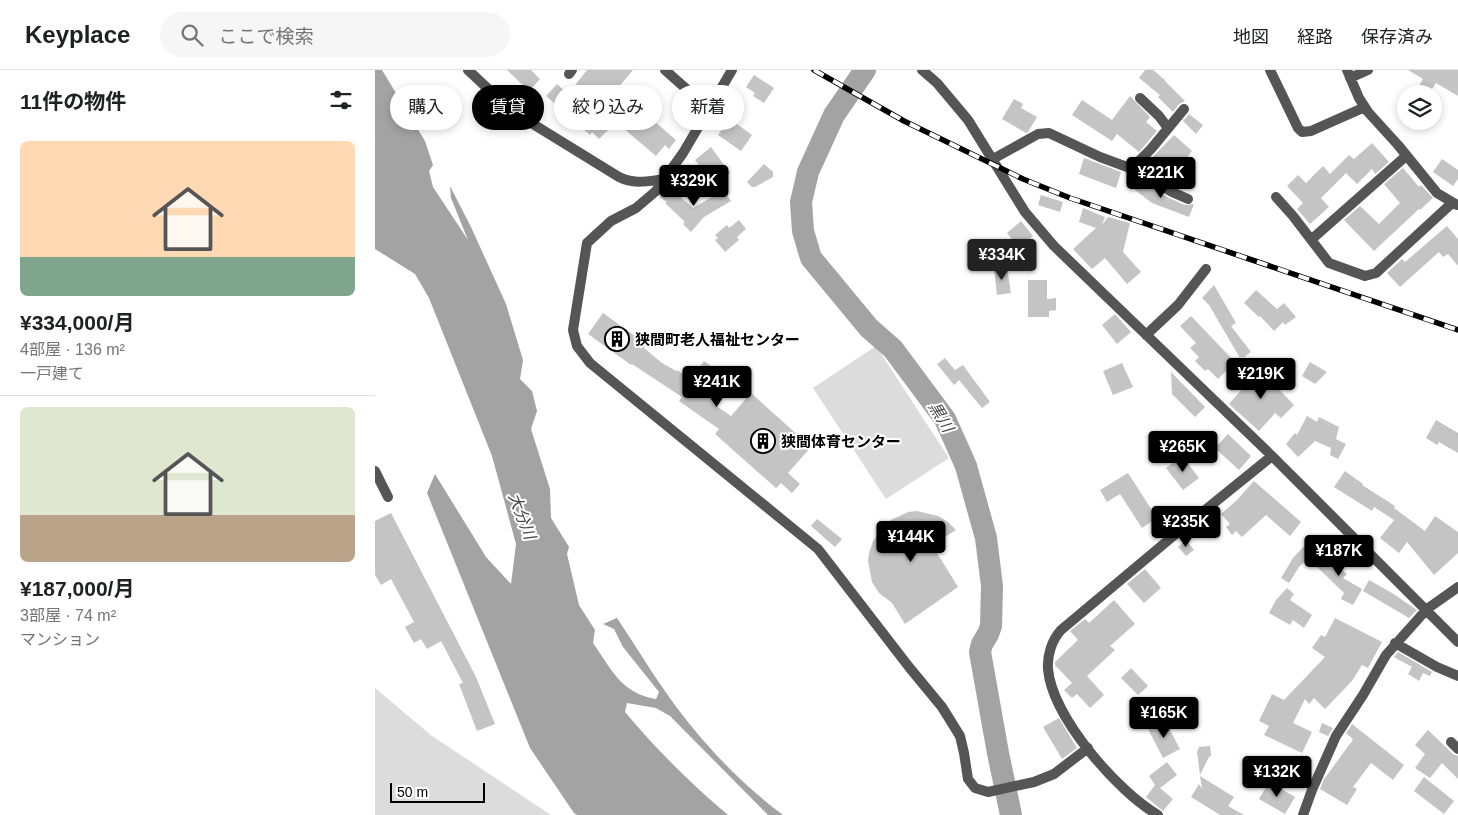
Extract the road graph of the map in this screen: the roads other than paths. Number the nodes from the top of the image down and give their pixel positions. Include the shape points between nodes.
1 (468, 70) edge
2 (665, 70) edge
3 (732, 70) edge
4 (922, 70) edge
5 (1270, 70) edge
6 (1368, 70) edge
7 (1348, 74) edge
8 (682, 85) edge
9 (723, 85) edge
10 (1140, 98) dead end
11 (1365, 107) junction
12 (1183, 109) dead end
13 (1168, 128) junction
14 (697, 130) edge
15 (1406, 156) junction
16 (993, 159) junction
17 (1132, 168) junction
18 (665, 179) junction
19 (1276, 197) dead end
20 (1188, 199) dead end
21 (1455, 204) edge
22 (1312, 239) junction
23 (1205, 269) dead end
24 (1146, 335) junction
25 (1272, 456) junction
26 (375, 470) edge
27 (389, 497) dead end
28 (1458, 587) edge
29 (1427, 609) junction
30 (1458, 642) edge
31 (1395, 644) junction
32 (1458, 676) edge
33 (1088, 748) junction
34 (1158, 815) edge
35 (1303, 815) edge

1 - 18 street via 499,100 528,121 619,177 641,183
2 - 8 street
3 - 9 street
4 - 16 street via 957,107
5 - 11 street via 1302,132
6 - 7 street
7 - 11 street
10 - 13 street
11 - 15 street
12 - 13 street
13 - 17 street
14 - 18 street
15 - 21 street via 1437,193
15 - 22 street
16 - 17 street via 1045,132
16 - 24 street via 1039,230
17 - 20 street
18 - 33 street via 636,208 611,221 587,243 573,330 577,346 590,363 818,549 942,707 963,744 968,779 975,788 988,792 1024,786 1054,774
19 - 22 street
21 - 22 street via 1369,276 1329,263
23 - 24 street via 1178,305
24 - 25 street
25 - 29 street
25 - 33 street via 1056,636 1049,657 1051,686
26 - 27 street
28 - 29 street
29 - 30 street
29 - 31 street
31 - 32 street
31 - 35 street via 1336,736
33 - 34 street via 1135,799

